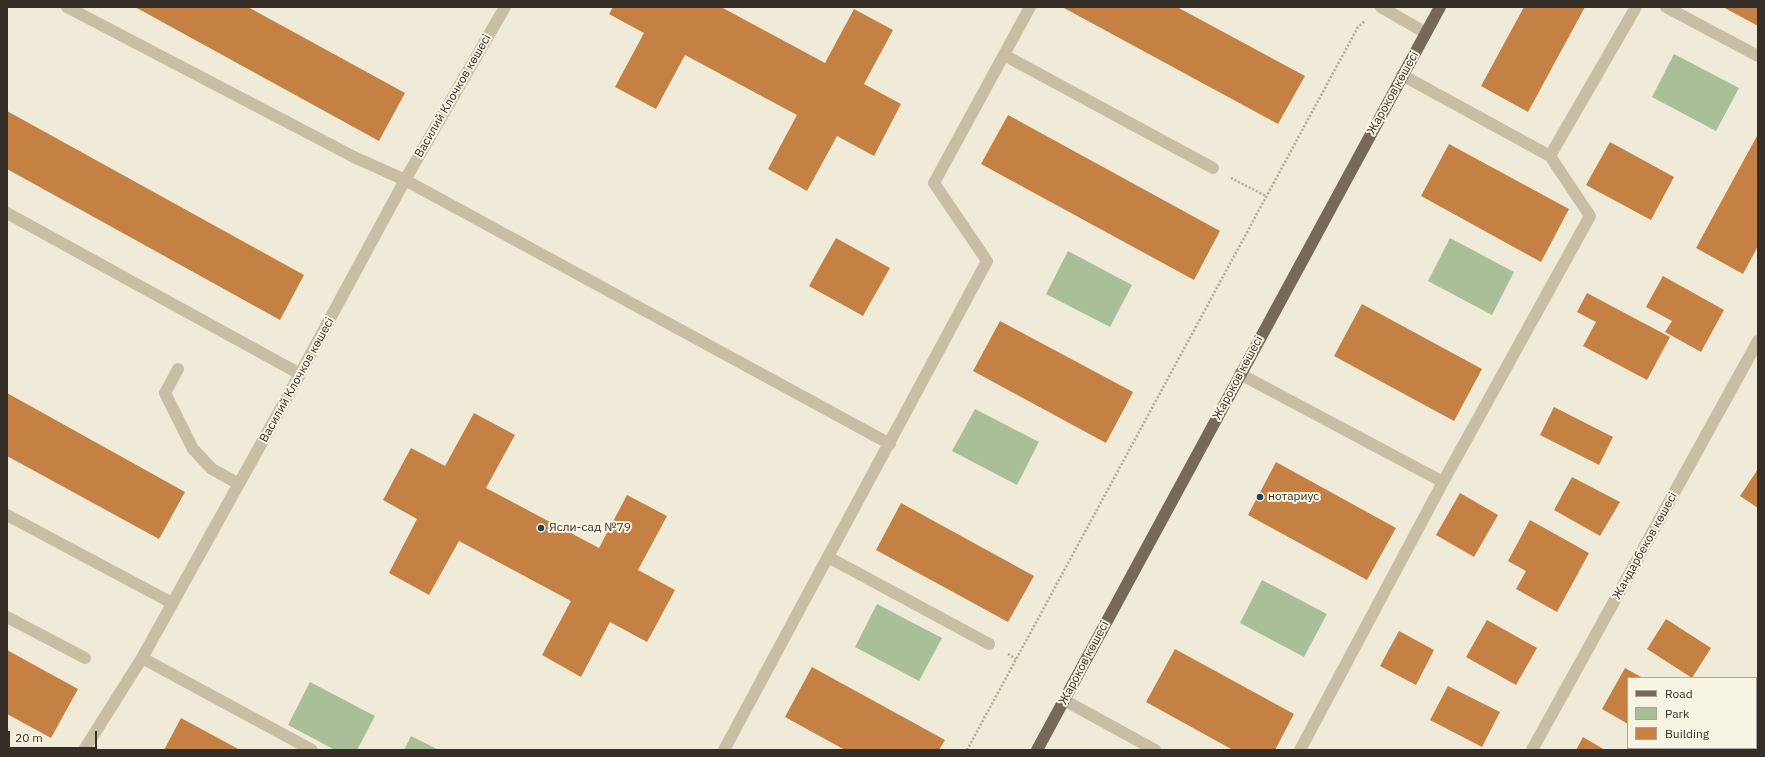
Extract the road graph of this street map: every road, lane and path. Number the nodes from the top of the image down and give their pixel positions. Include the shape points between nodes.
1 (67, 7) edge
2 (505, 7) edge
3 (1030, 7) edge
4 (1380, 7) edge
5 (1440, 7) edge
6 (1636, 7) edge
7 (1666, 7) edge
8 (1367, 20) dead end
9 (1426, 32) junction
10 (1004, 55) junction
11 (1758, 56) edge
12 (1402, 75) junction
13 (1550, 156) junction
14 (1213, 168) joint
15 (405, 180) junction
16 (1266, 196) junction
17 (7, 213) edge
18 (1758, 341) edge
19 (178, 369) dead end
20 (300, 374) junction
21 (1240, 374) junction
22 (890, 444) junction
23 (1443, 482) junction
24 (239, 484) junction
25 (7, 515) edge
26 (828, 557) junction
27 (172, 604) junction
28 (7, 617) edge
29 (989, 644) dead end
30 (85, 658) dead end
31 (142, 658) junction
32 (1064, 700) junction
33 (84, 750) edge
34 (312, 750) edge
35 (724, 750) edge
36 (967, 750) edge
37 (1037, 750) edge
38 (1155, 750) edge
39 (1300, 750) edge
40 (1532, 750) edge

1 - 15 street via 354,157
2 - 15 street, Василий Клочков көшесі
3 - 10 street
4 - 9 street
5 - 9 main road, Жароков көшесі
6 - 13 street
7 - 11 street
8 - 16 path via 1358,27
9 - 12 main road, Жароков көшесі
10 - 14 street
10 - 22 street via 934,183 987,261
12 - 13 street
12 - 21 main road, Жароков көшесі
13 - 23 street via 1590,216
14 - 16 path
15 - 20 street, Василий Клочков көшесі
15 - 22 street
16 - 36 path
17 - 20 street
18 - 40 street, Жандарбеков көшесі
19 - 24 street via 165,393 193,449 212,469
20 - 24 street, Василий Клочков көшесі
21 - 23 street
21 - 32 main road, Жароков көшесі
22 - 26 street
23 - 39 street
24 - 27 street, Василий Клочков көшесі
25 - 27 street
26 - 29 street
26 - 35 street
27 - 31 street, Василий Клочков көшесі
28 - 30 street
31 - 33 street, Василий Клочков көшесі
31 - 34 street
32 - 37 main road, Жароков көшесі
32 - 38 street

